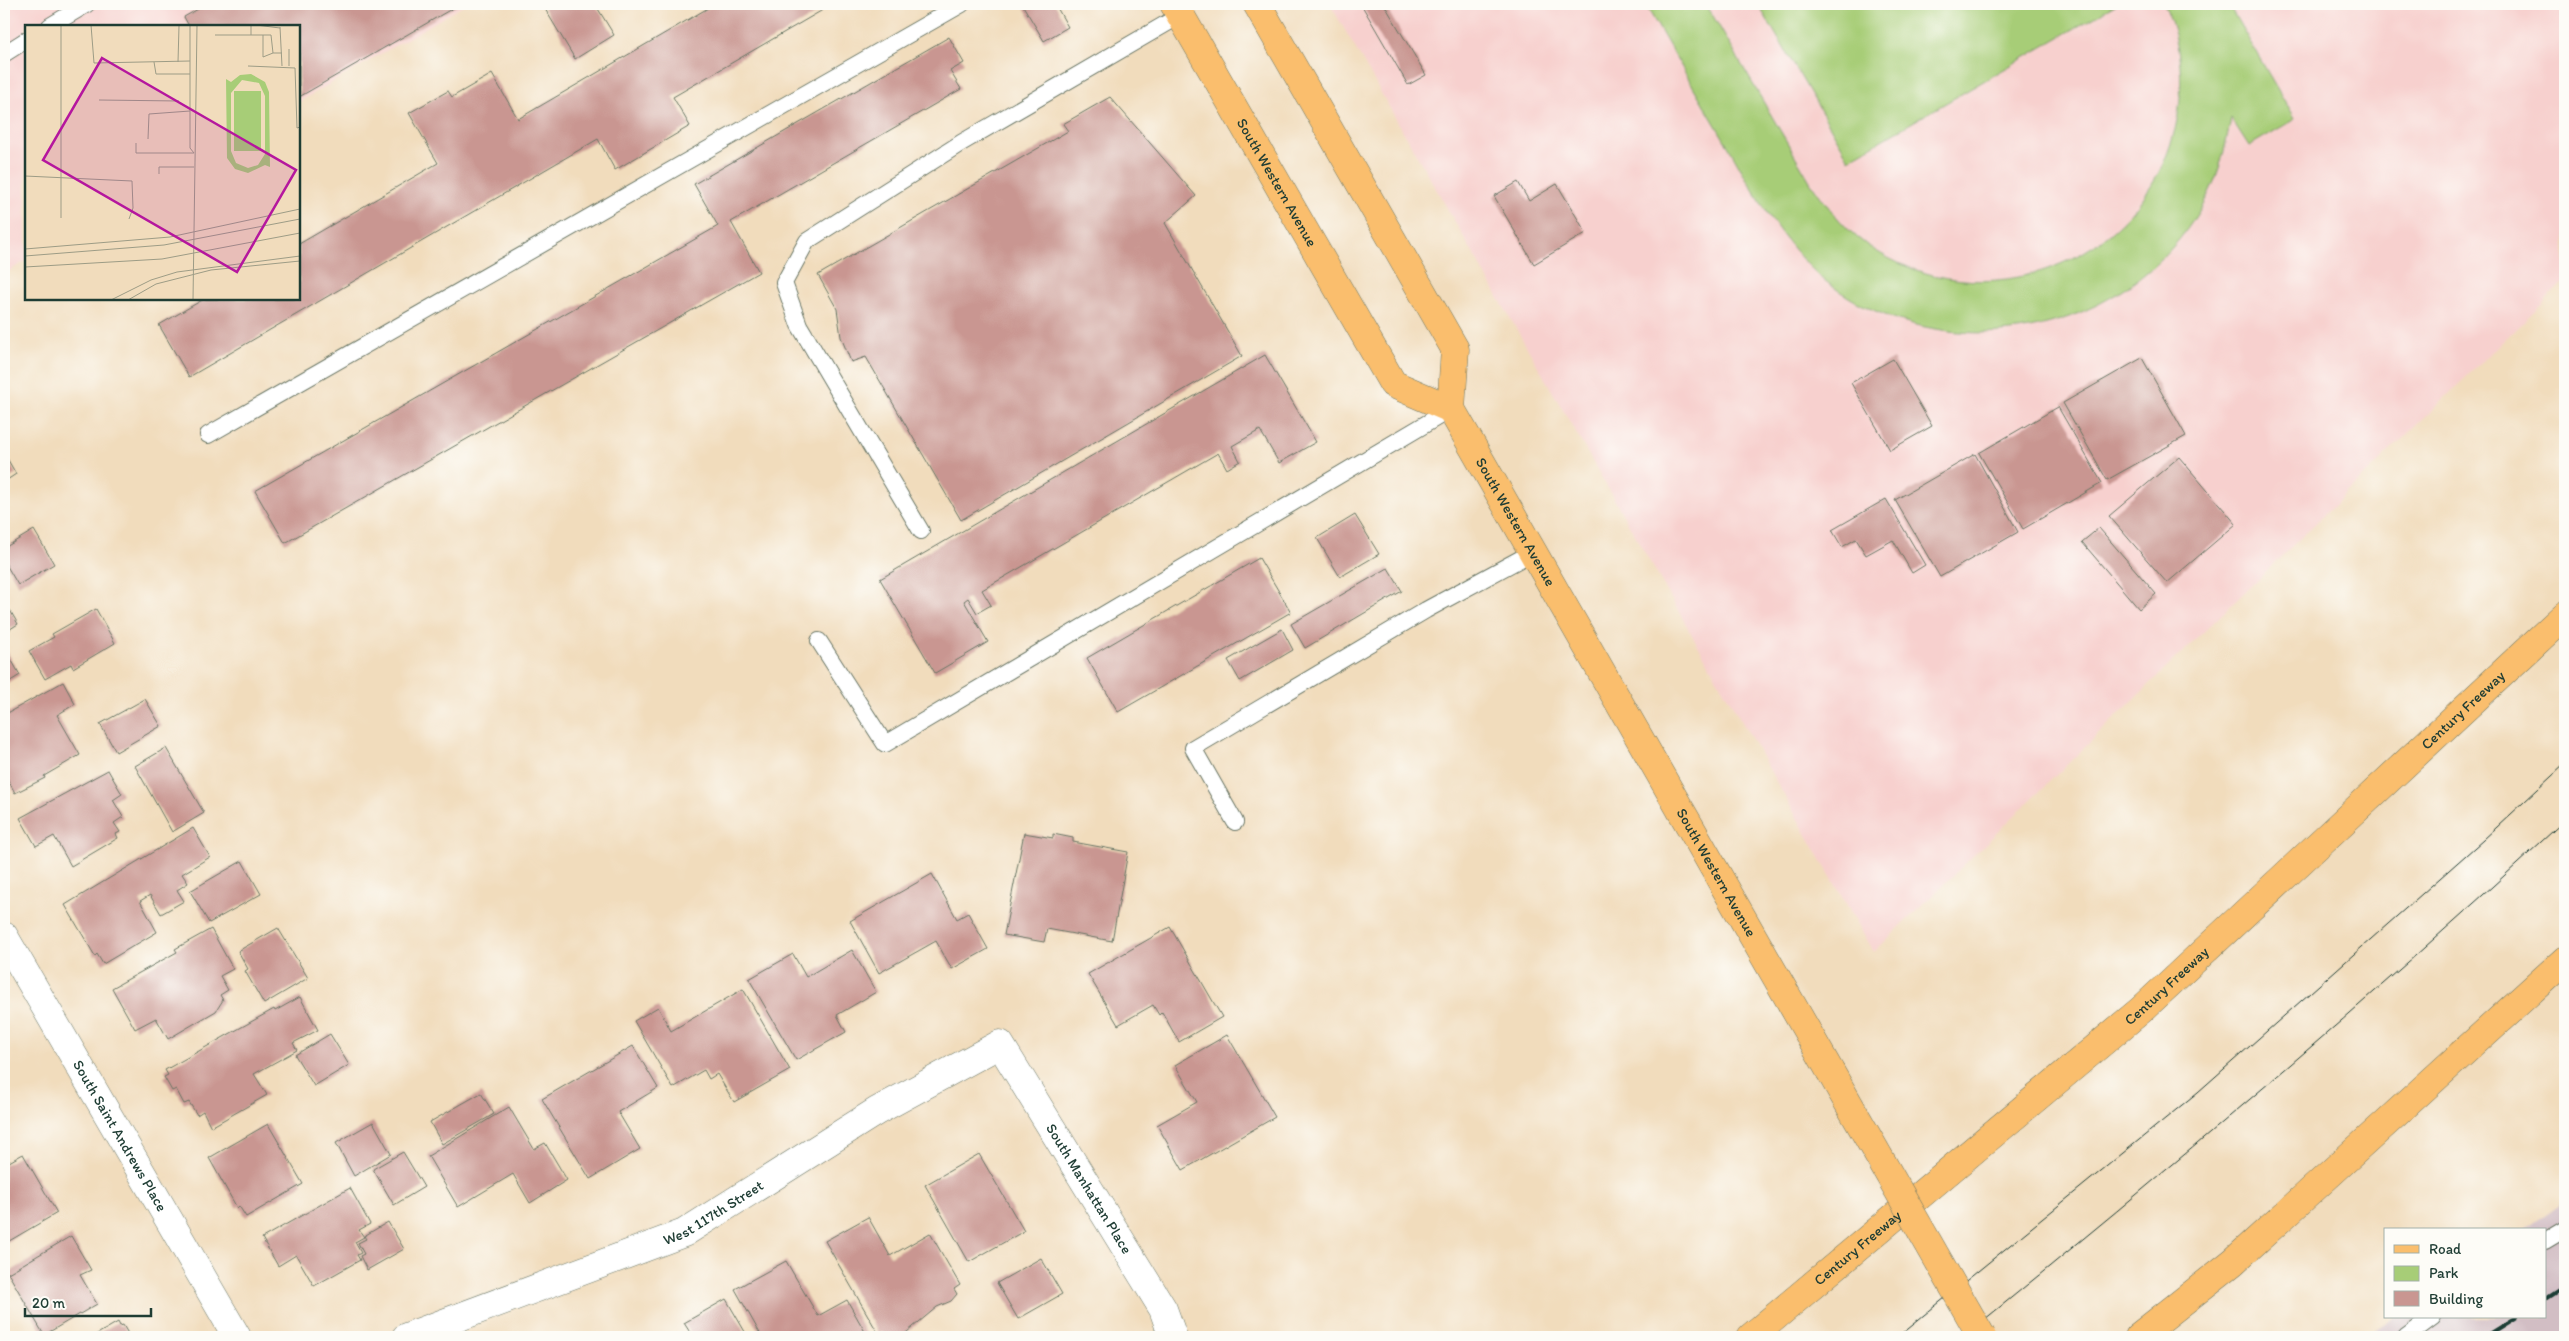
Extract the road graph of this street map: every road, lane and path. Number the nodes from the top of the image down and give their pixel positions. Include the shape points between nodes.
1 (87, 4) edge
2 (962, 4) edge
3 (1257, 4) edge
4 (1178, 9) edge
5 (52, 25) edge
6 (25, 41) edge
7 (4, 54) edge
8 (1451, 409) junction
9 (208, 435) dead end
10 (921, 531) dead end
11 (1533, 552) junction
12 (2565, 615) edge
13 (819, 641) dead end
14 (1235, 822) dead end
15 (4, 936) edge
16 (2565, 960) edge
17 (1000, 1044) joint
18 (2565, 1229) edge
19 (2546, 1240) edge
20 (2432, 1318) edge
21 (236, 1337) edge
22 (406, 1337) edge
23 (1173, 1337) edge
24 (1751, 1337) edge
25 (1982, 1337) edge
26 (2138, 1337) edge
27 (2406, 1337) edge

1 - 5 lane
2 - 9 lane
3 - 8 main road via 1454,349
4 - 8 main road, South Western Avenue via 1393,384
4 - 10 lane via 807,241 784,283 799,326
6 - 7 lane
8 - 11 main road, South Western Avenue
8 - 13 lane via 885,744
11 - 14 lane via 1426,610 1193,748
11 - 25 main road, South Western Avenue, bridge
12 - 24 main road, Century Freeway via 2141,1010
15 - 21 street, South Saint Andrews Place
16 - 26 main road via 2233,1262
17 - 22 street, West 117th Street via 877,1111 684,1233
17 - 23 street, South Manhattan Place via 1163,1310
18 - 19 lane
20 - 27 lane

